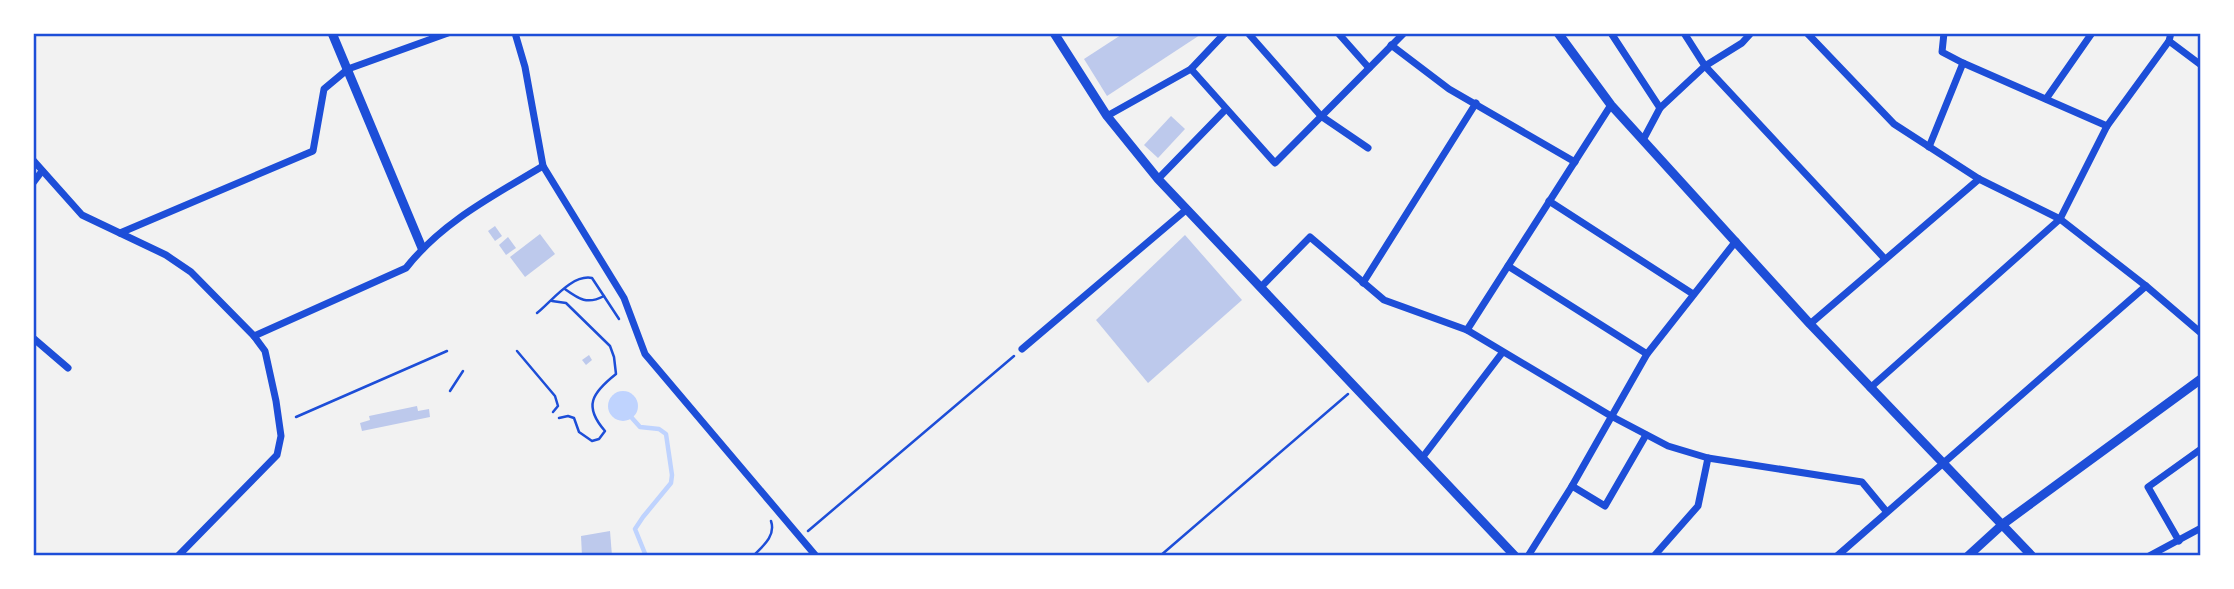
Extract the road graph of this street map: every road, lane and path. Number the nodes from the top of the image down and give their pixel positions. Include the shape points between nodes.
1 (332, 33) edge
2 (448, 33) edge
3 (515, 33) edge
4 (1054, 33) edge
5 (1226, 33) edge
6 (1248, 33) edge
7 (1338, 33) edge
8 (1404, 33) edge
9 (1611, 33) edge
10 (1684, 33) edge
11 (1751, 33) edge
12 (1807, 33) edge
13 (1944, 33) edge
14 (2092, 33) edge
15 (1563, 35) edge
16 (2170, 37) edge
17 (1391, 45) junction
18 (1963, 63) junction
19 (1705, 65) junction
20 (2201, 65) edge
21 (1369, 68) junction
22 (348, 69) junction
23 (1191, 69) junction
24 (2046, 99) junction
25 (1476, 103) junction
26 (1611, 105) junction
27 (1660, 108) junction
28 (1226, 109) junction
29 (1107, 116) junction
30 (1321, 116) junction
31 (2107, 126) junction
32 (1643, 140) junction
33 (1929, 146) junction
34 (1368, 148) dead end
35 (33, 160) edge
36 (1575, 162) junction
37 (543, 166) junction
38 (42, 170) junction
39 (1158, 179) junction
40 (1979, 179) junction
41 (33, 183) edge
42 (1549, 201) junction
43 (1187, 209) junction
44 (2060, 219) junction
45 (120, 233) junction
46 (1736, 241) junction
47 (422, 247) junction
48 (1885, 259) junction
49 (1508, 265) junction
50 (1363, 283) junction
51 (2146, 286) junction
52 (1261, 287) junction
53 (565, 289) dead end
54 (1693, 295) junction
55 (604, 296) dead end
56 (552, 301) dead end
57 (1810, 324) junction
58 (1467, 330) junction
59 (2201, 333) edge
60 (254, 336) junction
61 (33, 338) edge
62 (1022, 349) joint
63 (447, 351) dead end
64 (517, 351) dead end
65 (1502, 353) junction
66 (1647, 354) junction
67 (68, 368) dead end
68 (463, 371) dead end
69 (2201, 379) edge
70 (1356, 388) junction
71 (1870, 388) junction
72 (450, 391) dead end
73 (553, 412) dead end
74 (1611, 416) junction
75 (296, 417) dead end
76 (559, 418) dead end
77 (1646, 435) junction
78 (2201, 449) edge
79 (1422, 458) junction
80 (1708, 458) junction
81 (1944, 461) junction
82 (1572, 486) junction
83 (1886, 511) junction
84 (2003, 524) junction
85 (2201, 528) edge
86 (801, 537) junction
87 (2179, 541) junction
88 (178, 556) edge
89 (816, 556) edge
90 (1160, 556) edge
91 (1515, 556) edge
92 (1528, 556) edge
93 (1654, 556) edge
94 (1837, 556) edge
95 (1968, 556) edge
96 (2032, 556) edge
97 (2149, 556) edge

1 - 22 street
2 - 22 street
3 - 37 street
4 - 29 street
5 - 23 street
6 - 30 street
7 - 21 street
8 - 17 street
9 - 27 street
10 - 19 street
11 - 19 street
12 - 33 street via 1894,124
13 - 18 street via 1942,52
14 - 24 street
15 - 26 street
16 - 20 street
16 - 31 street
17 - 21 street
17 - 25 street via 1449,89
18 - 24 street
18 - 33 street
19 - 27 street
19 - 48 street
21 - 30 street
22 - 45 street via 324,89 313,151
22 - 47 street
23 - 28 street
23 - 29 street
24 - 31 street
25 - 36 street
25 - 50 street
26 - 32 street
26 - 36 street
27 - 32 street
28 - 30 street via 1275,163
28 - 39 street
29 - 39 street
30 - 34 street
31 - 44 street
32 - 46 street
33 - 40 street
35 - 38 street
36 - 42 street
37 - 47 street via 458,217
37 - 86 street via 624,298 645,354
38 - 41 street
38 - 45 street via 82,215
39 - 43 street
40 - 44 street
40 - 48 street
42 - 49 street
42 - 54 street
43 - 52 street
43 - 62 street
44 - 51 street
44 - 71 street
45 - 60 street via 191,272
46 - 54 street
46 - 57 street
47 - 60 street via 406,268
48 - 57 street
49 - 58 street
49 - 66 street
50 - 52 street via 1310,237
50 - 58 street via 1384,300
51 - 59 street
51 - 81 street
52 - 70 street
53 - 55 path via 582,301
54 - 66 street
56 - 76 path via 566,303 610,346 616,374 596,390 593,400 595,418 606,431 599,439 582,435 575,418
57 - 71 street
58 - 65 street
60 - 88 street via 265,351 276,401 281,436 276,455
61 - 67 street
62 - 86 path
63 - 75 path
64 - 73 path via 555,396 558,406
65 - 74 street
65 - 79 street
66 - 74 street
68 - 72 path
69 - 84 street
70 - 79 street
70 - 90 path
71 - 81 street
74 - 77 street
74 - 82 street
77 - 80 street
77 - 82 street via 1605,506
78 - 87 street via 2148,487
79 - 91 street
80 - 83 street via 1862,482
80 - 93 street via 1698,506
81 - 83 street
81 - 84 street
82 - 92 street
83 - 94 street
84 - 95 street
84 - 96 street
85 - 87 street
86 - 89 street
87 - 97 street

